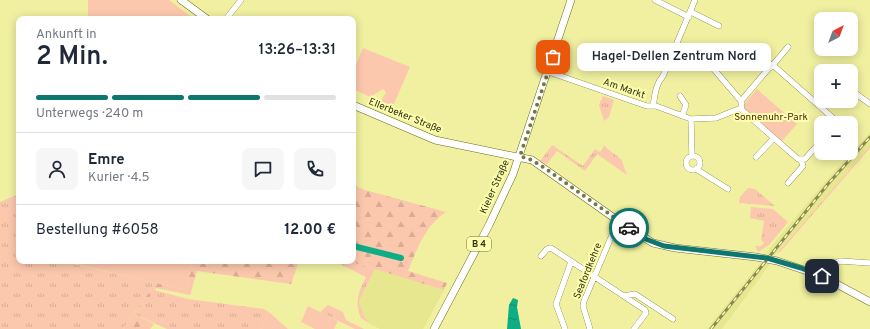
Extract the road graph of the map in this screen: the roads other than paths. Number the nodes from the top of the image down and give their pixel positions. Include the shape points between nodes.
1 (181, 0) edge
2 (241, 0) edge
3 (571, 0) edge
4 (655, 0) edge
5 (695, 0) edge
6 (664, 2) edge
7 (690, 14) junction
8 (203, 16) edge
9 (228, 16) edge
10 (719, 26) dead end
11 (788, 47) dead end
12 (753, 49) dead end
13 (772, 66) junction
14 (712, 67) dead end
15 (549, 72) junction
16 (858, 95) edge
17 (680, 96) dead end
18 (814, 97) edge
19 (742, 101) junction
20 (870, 104) edge
21 (356, 106) edge
22 (650, 106) junction
23 (741, 108) junction
24 (825, 108) edge
25 (682, 116) junction
26 (831, 116) edge
27 (691, 119) junction
28 (774, 138) junction
29 (814, 149) edge
30 (520, 156) junction
31 (692, 156) junction
32 (756, 158) dead end
33 (801, 160) junction
34 (696, 169) junction
35 (788, 183) dead end
36 (728, 189) dead end
37 (618, 221) junction
38 (541, 256) dead end
39 (571, 262) junction
40 (870, 263) edge
41 (822, 276) junction
42 (595, 279) junction
43 (624, 296) junction
44 (870, 302) edge
45 (673, 319) dead end
46 (434, 329) edge
47 (564, 329) edge
48 (590, 329) edge
49 (634, 329) edge

1 - 8 main road
2 - 9 street
3 - 15 main road, Kieler Straße / B 4
4 - 6 street
5 - 7 street
6 - 7 street
7 - 10 street
7 - 22 street
11 - 13 street
12 - 13 street
13 - 18 street
13 - 19 street
14 - 19 street
15 - 22 street, Am Markt
15 - 30 main road, Kieler Straße / B 4
16 - 20 street
17 - 25 street via 686,105
19 - 23 street
21 - 30 main road, Ellerbeker Straße via 435,140
22 - 25 street, Am Markt
23 - 27 street via 716,118
23 - 28 street
24 - 26 street
25 - 27 street, Am Markt
27 - 31 street
28 - 32 street
28 - 33 street
29 - 33 street
30 - 37 main road, Ellerbeker Straße via 549,171
30 - 46 main road, Kieler Straße / B 4 via 507,189
31 - 34 street via 699,160
31 - 34 street via 686,163 690,169
33 - 35 street via 803,166
34 - 36 street
37 - 41 main road, Ellerbeker Straße via 643,238 664,246 752,256 778,261
37 - 42 street, Seafordkehre
38 - 39 street via 551,248
39 - 42 street
39 - 47 street via 556,304
40 - 41 street via 840,261
41 - 44 main road, Ellerbeker Straße
42 - 43 street
42 - 48 street, Seafordkehre via 583,306
43 - 45 street via 635,294
43 - 49 street via 648,312

